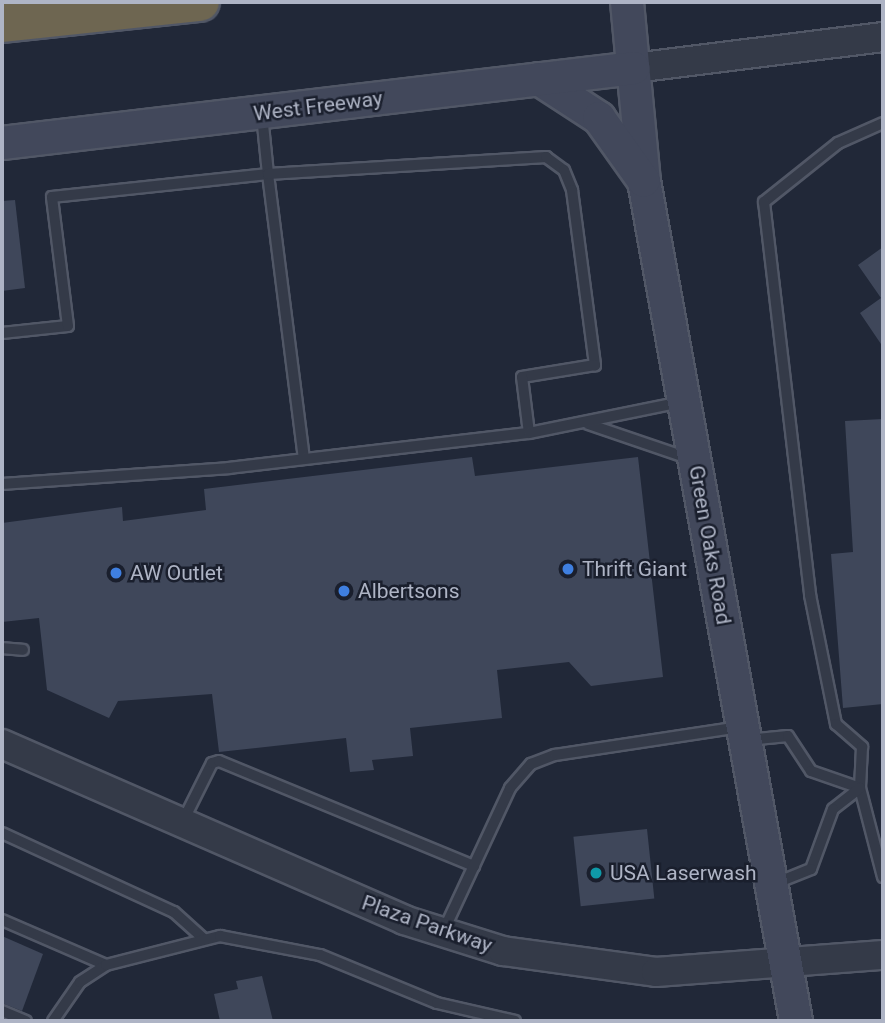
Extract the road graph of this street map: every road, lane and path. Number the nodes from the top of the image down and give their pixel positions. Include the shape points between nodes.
1 (200, 2) edge
2 (629, 16) edge
3 (2, 23) edge
4 (883, 37) edge
5 (634, 68) junction
6 (539, 79) junction
7 (262, 112) junction
8 (883, 123) edge
9 (2, 143) edge
10 (268, 174) junction
11 (644, 181) junction
12 (2, 334) edge
13 (682, 402) junction
14 (588, 424) junction
15 (529, 433) junction
16 (304, 459) junction
17 (694, 460) junction
18 (2, 484) edge
19 (2, 648) edge
20 (23, 650) dead end
21 (744, 733) junction
22 (2, 744) edge
23 (860, 788) junction
24 (182, 825) junction
25 (2, 833) edge
26 (474, 866) junction
27 (883, 877) edge
28 (771, 886) junction
29 (2, 920) edge
30 (443, 932) junction
31 (203, 938) junction
32 (883, 956) edge
33 (785, 963) junction
34 (106, 965) junction
35 (2, 1011) edge
36 (26, 1021) edge
37 (53, 1021) edge
38 (515, 1021) edge
39 (796, 1021) edge

1 - 3 highway
2 - 5 main road, Green Oaks Road
4 - 5 street
5 - 6 main road, West Freeway
5 - 11 main road, Green Oaks Road
6 - 7 main road, West Freeway
6 - 11 main road via 600,118
7 - 9 main road, West Freeway
7 - 10 lane
8 - 23 lane via 838,143 764,202 810,595 836,724 862,747
10 - 12 lane via 52,197 68,326
10 - 15 lane via 547,157 564,170 572,190 595,365 522,377
10 - 16 lane
11 - 13 main road, Green Oaks Road
13 - 14 lane
13 - 17 main road, Green Oaks Road
14 - 15 lane
14 - 17 lane
15 - 16 lane
16 - 18 lane
17 - 21 main road, Green Oaks Road
19 - 20 lane
21 - 23 lane via 788,737 811,771
21 - 26 lane via 555,755 531,764 510,788
21 - 28 main road, Green Oaks Road
22 - 24 street, Plaza Parkway
23 - 27 lane
23 - 28 lane via 833,809 811,869
24 - 26 lane via 212,763 219,761
24 - 30 street, Plaza Parkway
25 - 31 lane via 174,912
26 - 30 lane
28 - 33 main road, Green Oaks Road
29 - 34 lane
30 - 33 street, Plaza Parkway via 503,951 656,972
31 - 34 lane
31 - 38 lane via 220,936 297,949 437,1003
32 - 33 street, Plaza Parkway
33 - 39 main road, Green Oaks Road
34 - 37 lane via 80,982
35 - 36 lane

